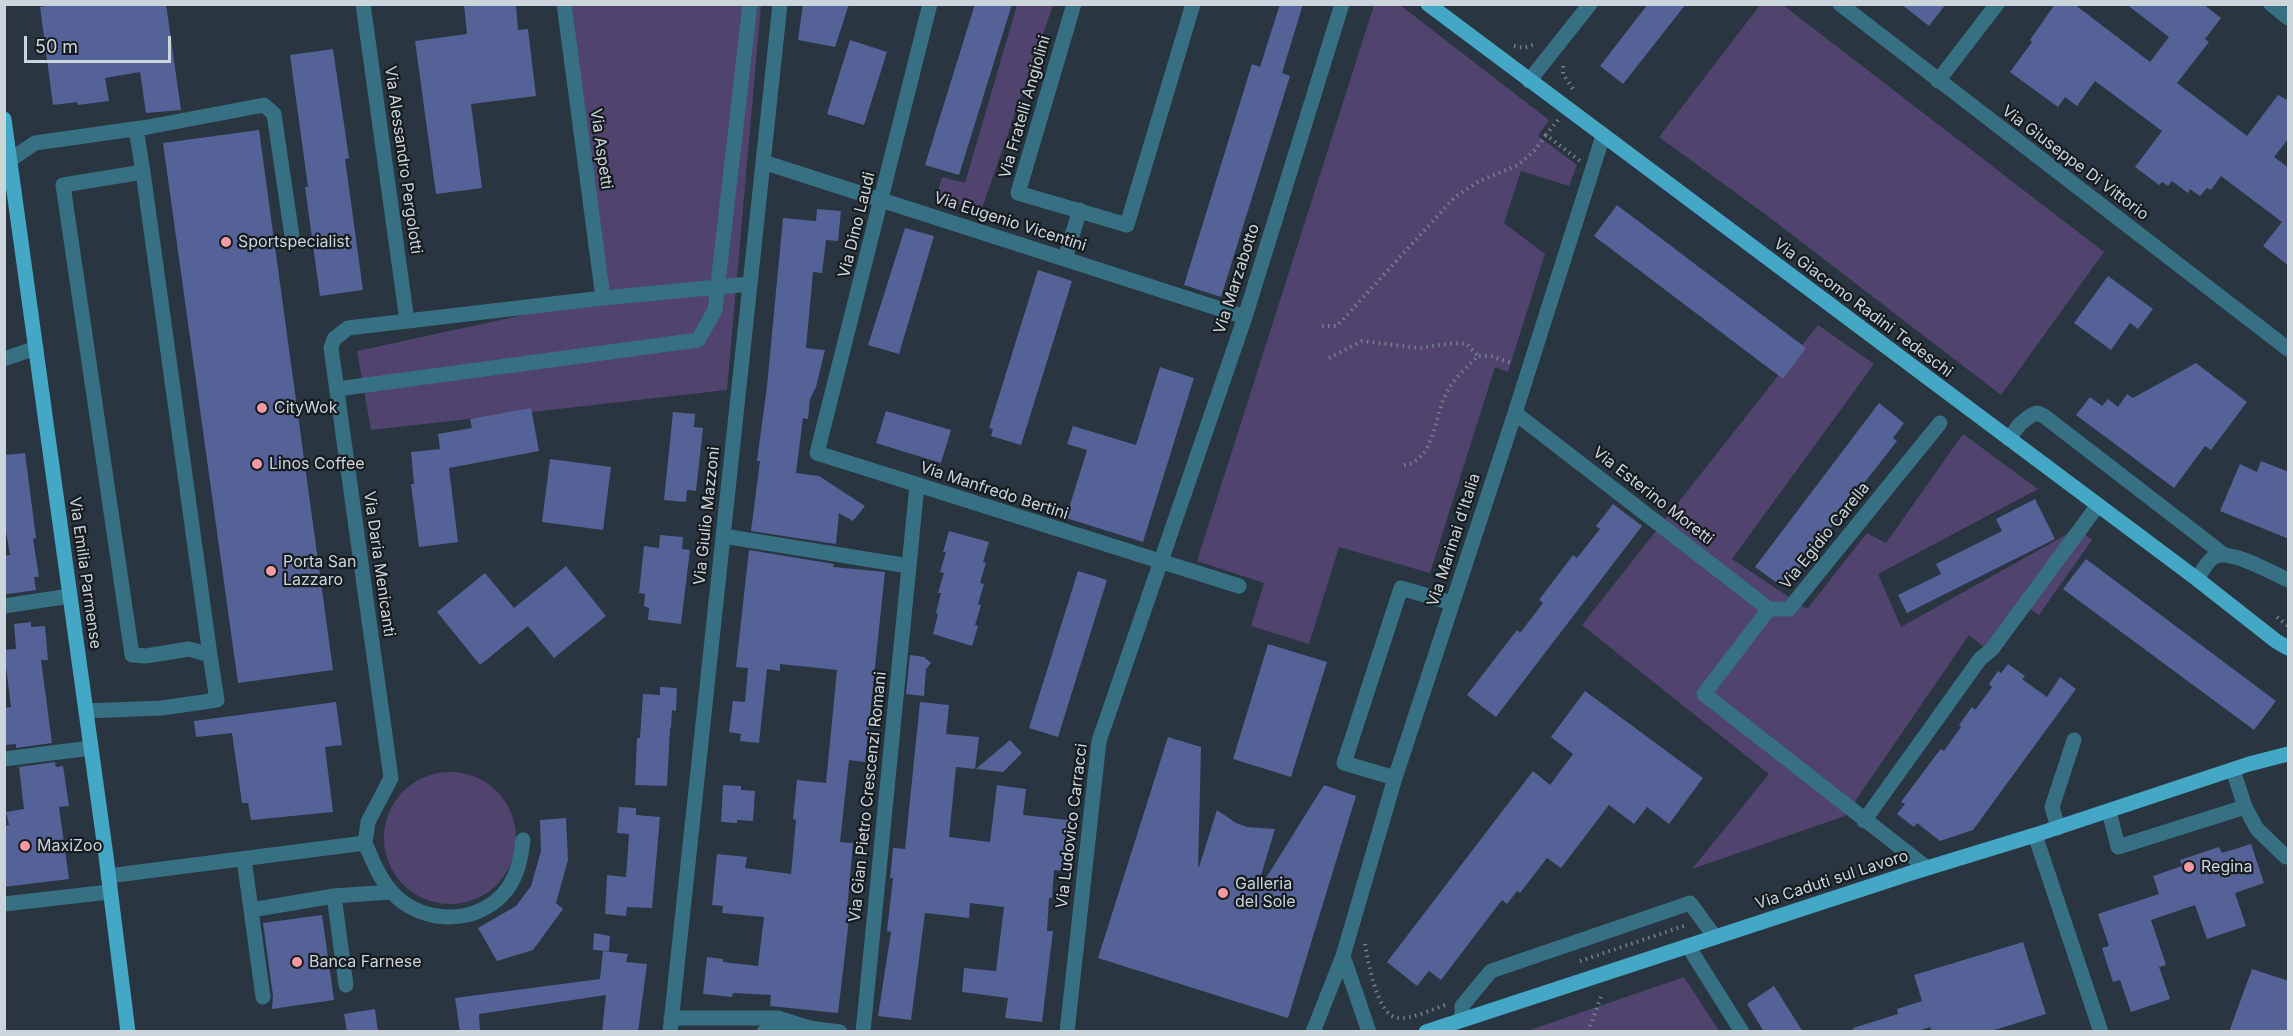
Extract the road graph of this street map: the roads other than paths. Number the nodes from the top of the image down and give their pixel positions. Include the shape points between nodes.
1 (363, 4) edge
2 (564, 4) edge
3 (750, 4) edge
4 (780, 4) edge
5 (930, 4) edge
6 (1074, 4) edge
7 (1193, 4) edge
8 (1342, 4) edge
9 (1428, 4) edge
10 (1590, 4) edge
11 (1840, 4) edge
12 (1997, 4) edge
13 (2271, 4) edge
14 (2289, 18) edge
15 (1529, 81) junction
16 (1938, 81) junction
17 (4, 119) edge
18 (136, 129) junction
19 (1603, 136) junction
20 (8, 151) edge
21 (763, 162) junction
22 (143, 172) junction
23 (882, 200) junction
24 (1080, 210) junction
25 (292, 236) dead end
26 (1065, 258) junction
27 (750, 284) junction
28 (717, 286) junction
29 (603, 298) junction
30 (1245, 316) junction
31 (407, 321) junction
32 (36, 348) junction
33 (2289, 349) edge
34 (4, 359) edge
35 (337, 389) junction
36 (1515, 413) junction
37 (1940, 423) dead end
38 (2008, 439) junction
39 (818, 453) joint
40 (917, 485) junction
41 (2098, 506) junction
42 (723, 537) junction
43 (2223, 554) junction
44 (1161, 563) junction
45 (909, 566) junction
46 (2197, 579) junction
47 (2289, 580) edge
48 (1239, 586) dead end
49 (70, 596) junction
50 (1452, 603) junction
51 (4, 606) edge
52 (1769, 609) junction
53 (2282, 645) edge
54 (210, 655) junction
55 (2289, 657) edge
56 (86, 711) junction
57 (2074, 740) dead end
58 (2289, 745) edge
59 (91, 748) junction
60 (2289, 754) edge
61 (4, 759) edge
62 (2249, 764) junction
63 (2233, 770) junction
64 (1395, 778) junction
65 (2245, 807) junction
66 (2109, 811) junction
67 (1864, 821) junction
68 (2058, 828) junction
69 (2035, 836) junction
70 (523, 840) dead end
71 (365, 843) junction
72 (2286, 857) dead end
73 (244, 859) junction
74 (1927, 868) junction
75 (108, 876) junction
76 (109, 892) junction
77 (391, 892) junction
78 (334, 896) junction
79 (4, 904) edge
80 (251, 910) junction
81 (1715, 937) junction
82 (1688, 946) junction
83 (1343, 956) junction
84 (346, 985) dead end
85 (263, 997) dead end
86 (1462, 1019) junction
87 (670, 1025) edge
88 (809, 1028) junction
89 (128, 1032) edge
90 (764, 1032) edge
91 (840, 1032) edge
92 (863, 1032) edge
93 (1067, 1032) edge
94 (1313, 1032) edge
95 (1369, 1032) edge
96 (1426, 1032) edge
97 (1742, 1032) edge
98 (2101, 1032) edge

1 - 31 street, Via Alessandro Pergolotti
2 - 29 street, Via Aspetti
3 - 28 street
4 - 21 street, Via Giulio Mazzoni
5 - 23 street, Via Dino Laudi
6 - 24 street, Via Fratelli Angiolini via 1018,193
7 - 24 street via 1127,225
8 - 30 street, Via Marzabotto
9 - 15 main road, Via Giacomo Radini Tedeschi
10 - 15 street
11 - 16 street, Via Giuseppe Di Vittorio
12 - 16 street
13 - 14 street
15 - 19 main road, Via Giacomo Radini Tedeschi
16 - 33 street, Via Giuseppe Di Vittorio
17 - 20 main road, Via Emilia Parmense
18 - 20 street via 34,143
18 - 22 street
18 - 25 street via 256,105 271,109
19 - 36 street, Via Marinai d'Italia
19 - 38 main road, Via Giacomo Radini Tedeschi
20 - 32 main road, Via Emilia Parmense
21 - 23 street, Via Eugenio Vicentini
21 - 27 street, Via Giulio Mazzoni
22 - 54 street
22 - 54 street via 63,185 132,655 189,649
23 - 26 street, Via Eugenio Vicentini
23 - 39 street, Via Dino Laudi
24 - 26 street
26 - 30 street, Via Eugenio Vicentini
27 - 28 street, Via Daria Menicanti
27 - 42 street, Via Giulio Mazzoni
28 - 29 street, Via Daria Menicanti
28 - 35 street via 715,310 698,340
29 - 31 street, Via Daria Menicanti
30 - 44 street, Via Marzabotto
31 - 35 street, Via Daria Menicanti via 341,331 331,348
32 - 34 street
32 - 49 main road, Via Emilia Parmense
35 - 71 street, Via Daria Menicanti via 391,778 368,822
36 - 50 street, Via Marinai d'Italia
36 - 52 street, Via Esterino Moretti
37 - 52 street, Via Egidio Carella via 1789,609
38 - 41 main road, Via Giacomo Radini Tedeschi
38 - 43 street via 2037,412
39 - 40 street, Via Manfredo Bertini
40 - 44 street, Via Manfredo Bertini
40 - 45 street, Via Gian Pietro Crescenzi Romani
41 - 46 main road, Via Giacomo Radini Tedeschi
41 - 67 street via 1992,649 1980,659
42 - 45 street
42 - 87 street, Via Giulio Mazzoni
43 - 46 street via 2212,558
43 - 47 street
44 - 48 street, Via Manfredo Bertini
44 - 93 street, Via Ludovico Carracci via 1099,741
45 - 92 street, Via Gian Pietro Crescenzi Romani
46 - 53 main road, Via Giacomo Radini Tedeschi
49 - 51 street
49 - 56 main road, Via Emilia Parmense
50 - 64 street, Via Marinai d'Italia
50 - 64 street via 1401,588 1344,763
52 - 67 street via 1704,694
53 - 55 main road, Via Giacomo Radini Tedeschi
54 - 56 street via 217,700 162,708
56 - 59 main road, Via Emilia Parmense
57 - 68 street via 2052,807
58 - 62 main road, Via Caduti sul Lavoro
59 - 61 street
59 - 75 main road, Via Emilia Parmense
60 - 62 main road, Via Caduti sul Lavoro
62 - 63 main road, Via Caduti sul Lavoro
63 - 65 street
63 - 66 main road, Via Caduti sul Lavoro
64 - 83 street, Via Marinai d'Italia
65 - 66 street via 2118,847
65 - 72 street via 2257,829
66 - 68 main road, Via Caduti sul Lavoro
67 - 74 street
68 - 69 main road, Via Caduti sul Lavoro
69 - 74 main road, Via Caduti sul Lavoro
69 - 98 street
70 - 77 street via 520,866 507,889 487,907 463,916 436,917 411,908
71 - 73 street
71 - 77 street
73 - 75 street
73 - 80 street
74 - 81 main road, Via Caduti sul Lavoro
75 - 76 main road, Via Emilia Parmense
76 - 79 street
76 - 89 main road, Via Emilia Parmense
77 - 78 street
78 - 80 street
78 - 84 street
80 - 85 street
81 - 82 main road, Via Caduti sul Lavoro
81 - 86 street via 1690,903 1491,971 1462,1006
82 - 86 main road, Via Caduti sul Lavoro
82 - 97 street
83 - 94 street, Via Marinai d'Italia
83 - 95 street
86 - 96 main road, Via Caduti sul Lavoro
87 - 88 street via 778,1018
88 - 90 street
88 - 91 street

